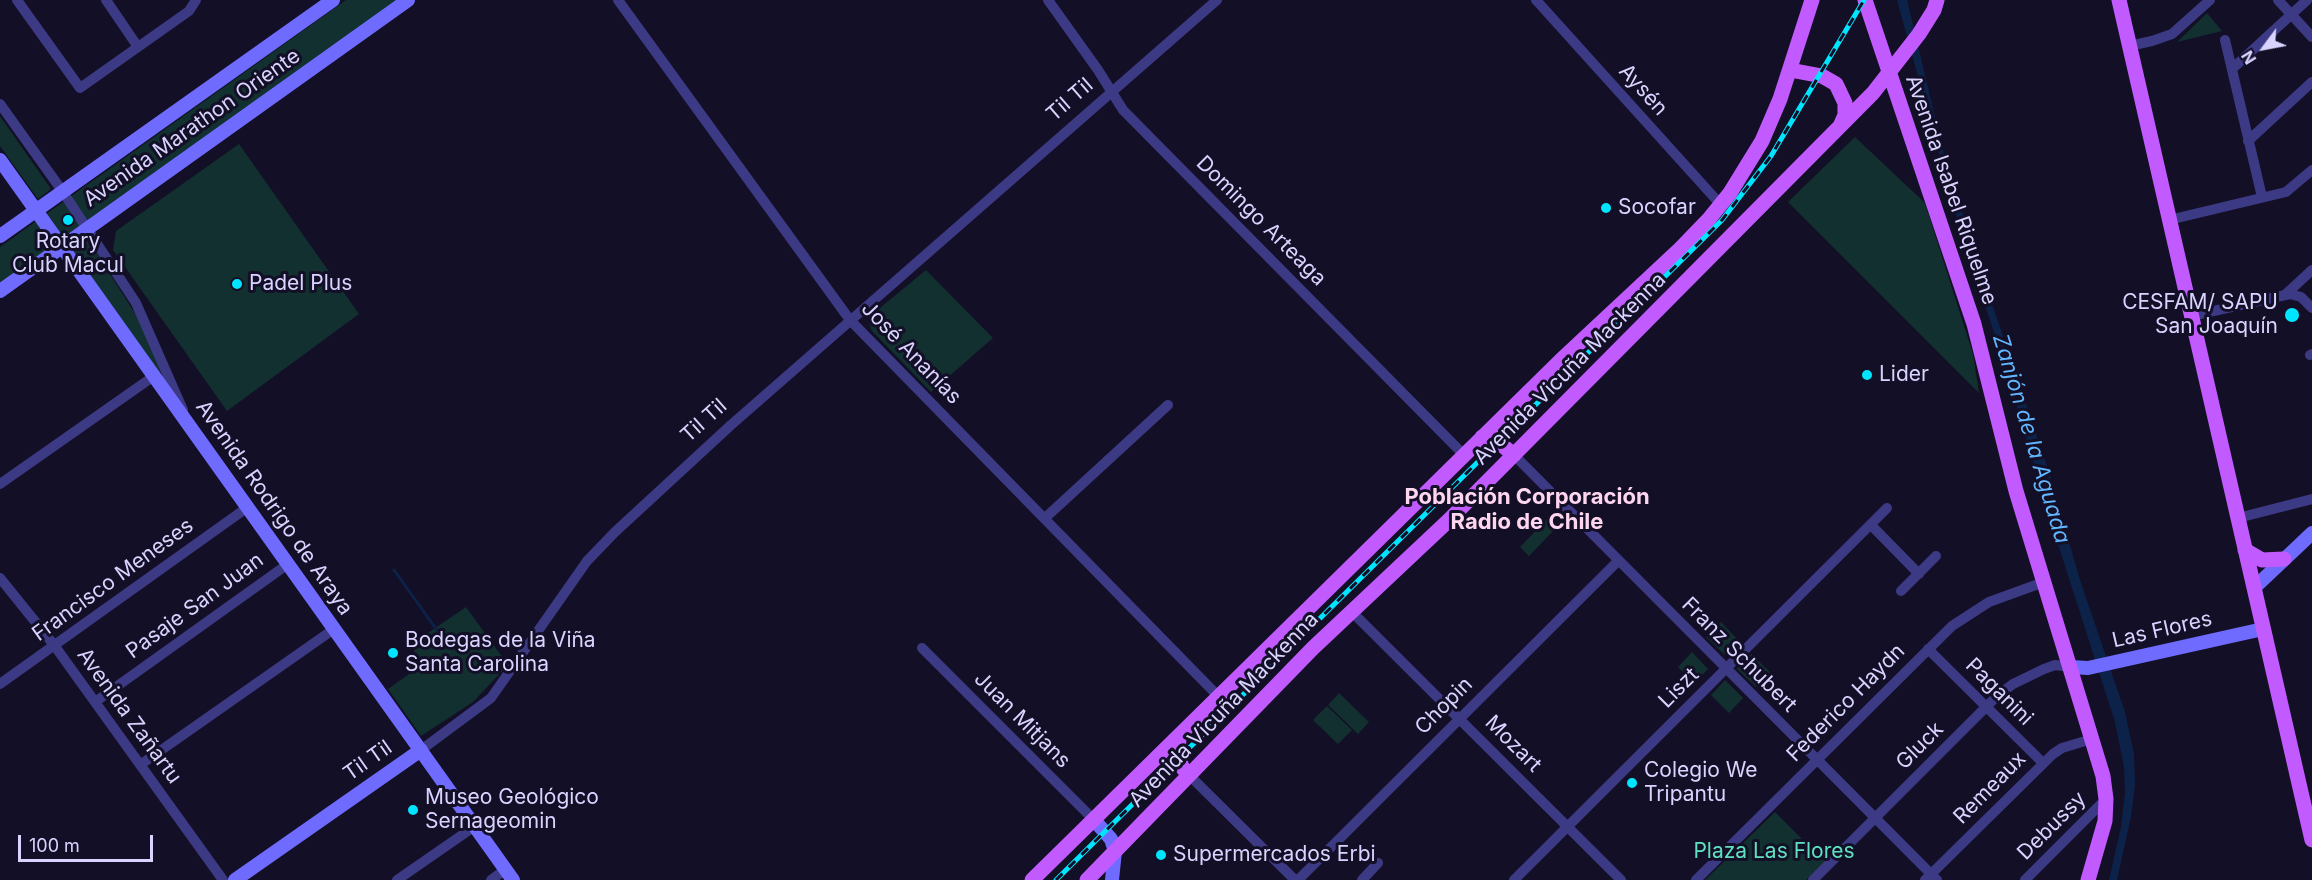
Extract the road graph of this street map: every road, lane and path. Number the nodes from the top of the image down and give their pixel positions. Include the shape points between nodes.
1 (17, 0) edge
2 (106, 0) edge
3 (333, 0) edge
4 (408, 0) edge
5 (618, 0) edge
6 (1048, 0) edge
7 (1217, 0) edge
8 (1536, 0) edge
9 (1812, 0) edge
10 (1865, 0) edge
11 (1937, 0) edge
12 (2119, 0) edge
13 (2210, 0) edge
14 (2278, 0) edge
15 (2307, 0) edge
16 (195, 1) edge
17 (2291, 14) junction
18 (2312, 37) edge
19 (2225, 40) dead end
20 (138, 46) junction
21 (2129, 46) junction
22 (2232, 69) junction
23 (1790, 70) junction
24 (1889, 75) junction
25 (2312, 82) edge
26 (1111, 92) junction
27 (0, 104) edge
28 (1840, 126) junction
29 (2248, 141) junction
30 (0, 160) edge
31 (2312, 170) edge
32 (63, 192) junction
33 (2262, 197) junction
34 (1721, 205) junction
35 (36, 211) junction
36 (2169, 220) junction
37 (87, 229) junction
38 (0, 236) edge
39 (62, 246) junction
40 (2312, 270) edge
41 (0, 291) edge
42 (2286, 294) junction
43 (2312, 308) edge
44 (2191, 316) junction
45 (850, 320) junction
46 (154, 376) junction
47 (1168, 405) dead end
48 (190, 427) junction
49 (1482, 437) junction
50 (1464, 455) junction
51 (1514, 455) junction
52 (0, 484) edge
53 (2312, 499) edge
54 (248, 507) junction
55 (1887, 508) dead end
56 (1045, 518) junction
57 (2238, 518) junction
58 (1871, 525) junction
59 (2312, 533) edge
60 (2245, 550) junction
61 (1936, 556) dead end
62 (2284, 559) junction
63 (1618, 561) junction
64 (288, 564) junction
65 (1918, 573) junction
66 (0, 578) edge
67 (2044, 582) junction
68 (2254, 588) junction
69 (1901, 591) dead end
70 (1352, 611) junction
71 (334, 629) junction
72 (2263, 629) junction
73 (54, 645) junction
74 (922, 648) dead end
75 (1928, 649) junction
76 (2070, 667) junction
77 (1725, 669) junction
78 (0, 684) edge
79 (1219, 697) junction
80 (95, 702) junction
81 (1986, 707) junction
82 (1459, 719) junction
83 (1179, 737) junction
84 (2092, 739) junction
85 (420, 750) junction
86 (1817, 761) junction
87 (2043, 763) junction
88 (140, 765) junction
89 (1189, 775) junction
90 (2106, 799) junction
91 (1875, 819) junction
92 (1094, 820) junction
93 (475, 826) junction
94 (1568, 827) junction
95 (2312, 840) edge
96 (1115, 851) junction
97 (1378, 863) dead end
98 (510, 875) edge
99 (1931, 878) edge
100 (223, 880) edge
101 (235, 880) edge
102 (398, 880) edge
103 (491, 880) edge
104 (1032, 880) edge
105 (1087, 880) edge
106 (1112, 880) edge
107 (1296, 880) edge
108 (1362, 880) edge
109 (1514, 880) edge
110 (1621, 880) edge
111 (1696, 880) edge
112 (1813, 880) edge
113 (2025, 880) edge
114 (2088, 880) edge

1 - 20 street via 80,88
2 - 20 street
3 - 32 main road, Avenida Marathon Oriente
4 - 37 main road, Avenida Marathon Oriente
5 - 45 street, José Ananías
6 - 26 street, Domingo Arteaga
7 - 26 street, Til Til
8 - 34 street, Aysén
9 - 23 main road, Avenida Vicuña Mackenna
10 - 24 main road, Avenida Isabel Riquelme
11 - 24 main road, Avenida Vicuña Mackenna via 1919,34
12 - 21 main road
13 - 21 street via 2172,34
14 - 17 street
15 - 17 street
16 - 20 street via 189,11
17 - 18 street
17 - 22 street
19 - 22 street
21 - 36 main road
22 - 29 street
23 - 28 main road via 1822,76 1836,84 1845,103
23 - 34 main road, Avenida Vicuña Mackenna via 1762,141
24 - 28 main road, Avenida Vicuña Mackenna
24 - 67 main road, Avenida Isabel Riquelme via 1974,324 2016,491
25 - 29 street
26 - 45 street, Til Til
26 - 50 street, Domingo Arteaga via 1123,110
27 - 32 street
28 - 51 main road, Avenida Vicuña Mackenna
29 - 33 street
30 - 35 main road, Avenida Rodrigo de Araya
31 - 33 street via 2290,190
32 - 35 main road, Avenida Marathon Oriente
32 - 37 street
33 - 36 street
34 - 49 main road, Avenida Vicuña Mackenna via 1680,249
35 - 38 main road, Avenida Marathon Oriente
35 - 39 main road, Avenida Rodrigo de Araya
36 - 44 main road
37 - 39 main road, Avenida Marathon Oriente
37 - 48 street via 142,314
39 - 41 main road, Avenida Marathon Oriente
39 - 46 main road, Avenida Rodrigo de Araya
40 - 42 street
42 - 43 street via 2298,295
42 - 44 street
44 - 57 main road
45 - 56 street, José Ananías
45 - 85 street, Til Til via 602,545 491,698
46 - 48 main road, Avenida Rodrigo de Araya
46 - 52 street
47 - 56 street
48 - 54 main road, Avenida Rodrigo de Araya
49 - 50 main road, Avenida Vicuña Mackenna
49 - 51 main road via 1497,441
50 - 79 main road, Avenida Vicuña Mackenna
51 - 63 street, Franz Schubert
51 - 70 main road, Avenida Vicuña Mackenna
53 - 57 street
54 - 64 main road, Avenida Rodrigo de Araya
54 - 73 street, Francisco Meneses
55 - 58 street, Liszt
56 - 79 street, José Ananías
57 - 60 main road
58 - 65 street
58 - 77 street, Liszt
59 - 62 main road
60 - 62 main road via 2262,560
60 - 68 main road
61 - 65 street
62 - 68 main road
63 - 77 street, Franz Schubert
63 - 82 street, Chopin
64 - 71 main road, Avenida Rodrigo de Araya
64 - 80 street, Pasaje San Juan
65 - 69 street
66 - 73 street, Avenida Zañartu
67 - 75 street, Federico Haydn via 1976,609
67 - 76 main road, Avenida Isabel Riquelme
68 - 72 main road
70 - 82 street, Mozart
70 - 89 main road, Avenida Vicuña Mackenna
71 - 85 main road, Avenida Rodrigo de Araya
71 - 88 street
72 - 76 main road, Las Flores via 2088,668
72 - 95 main road
73 - 78 street, Francisco Meneses
73 - 80 street, Avenida Zañartu
74 - 92 street, Juan Mitjans
75 - 81 street, Paganini
75 - 86 street, Federico Haydn
76 - 81 street, Gluck via 2055,665 2023,678
76 - 84 main road, Avenida Isabel Riquelme
77 - 86 street, Franz Schubert
77 - 94 street, Liszt
79 - 83 main road, Avenida Vicuña Mackenna
80 - 88 street, Avenida Zañartu
81 - 87 street, Paganini
81 - 91 street, Gluck
82 - 94 street, Mozart
82 - 107 street, Chopin
83 - 89 main road via 1178,756
83 - 92 main road, Avenida Vicuña Mackenna
84 - 87 street, Remeaux via 2062,748
84 - 90 main road, Avenida Isabel Riquelme
85 - 93 main road, Avenida Rodrigo de Araya
85 - 101 main road, Til Til
86 - 91 street, Franz Schubert
86 - 111 street, Federico Haydn
87 - 99 street, Remeaux
88 - 100 street, Avenida Zañartu
89 - 96 main road, Avenida Vicuña Mackenna
89 - 107 street
90 - 113 street, Debussy
90 - 114 main road, Avenida Isabel Riquelme via 2103,831
91 - 99 street, Franz Schubert
91 - 112 street, Gluck
92 - 96 main road via 1111,839
92 - 104 main road, Avenida Vicuña Mackenna
93 - 98 main road, Avenida Rodrigo de Araya
93 - 102 street
94 - 109 street, Liszt
94 - 110 street, Mozart
96 - 105 main road, Avenida Vicuña Mackenna
96 - 106 main road
97 - 108 street
98 - 103 street

